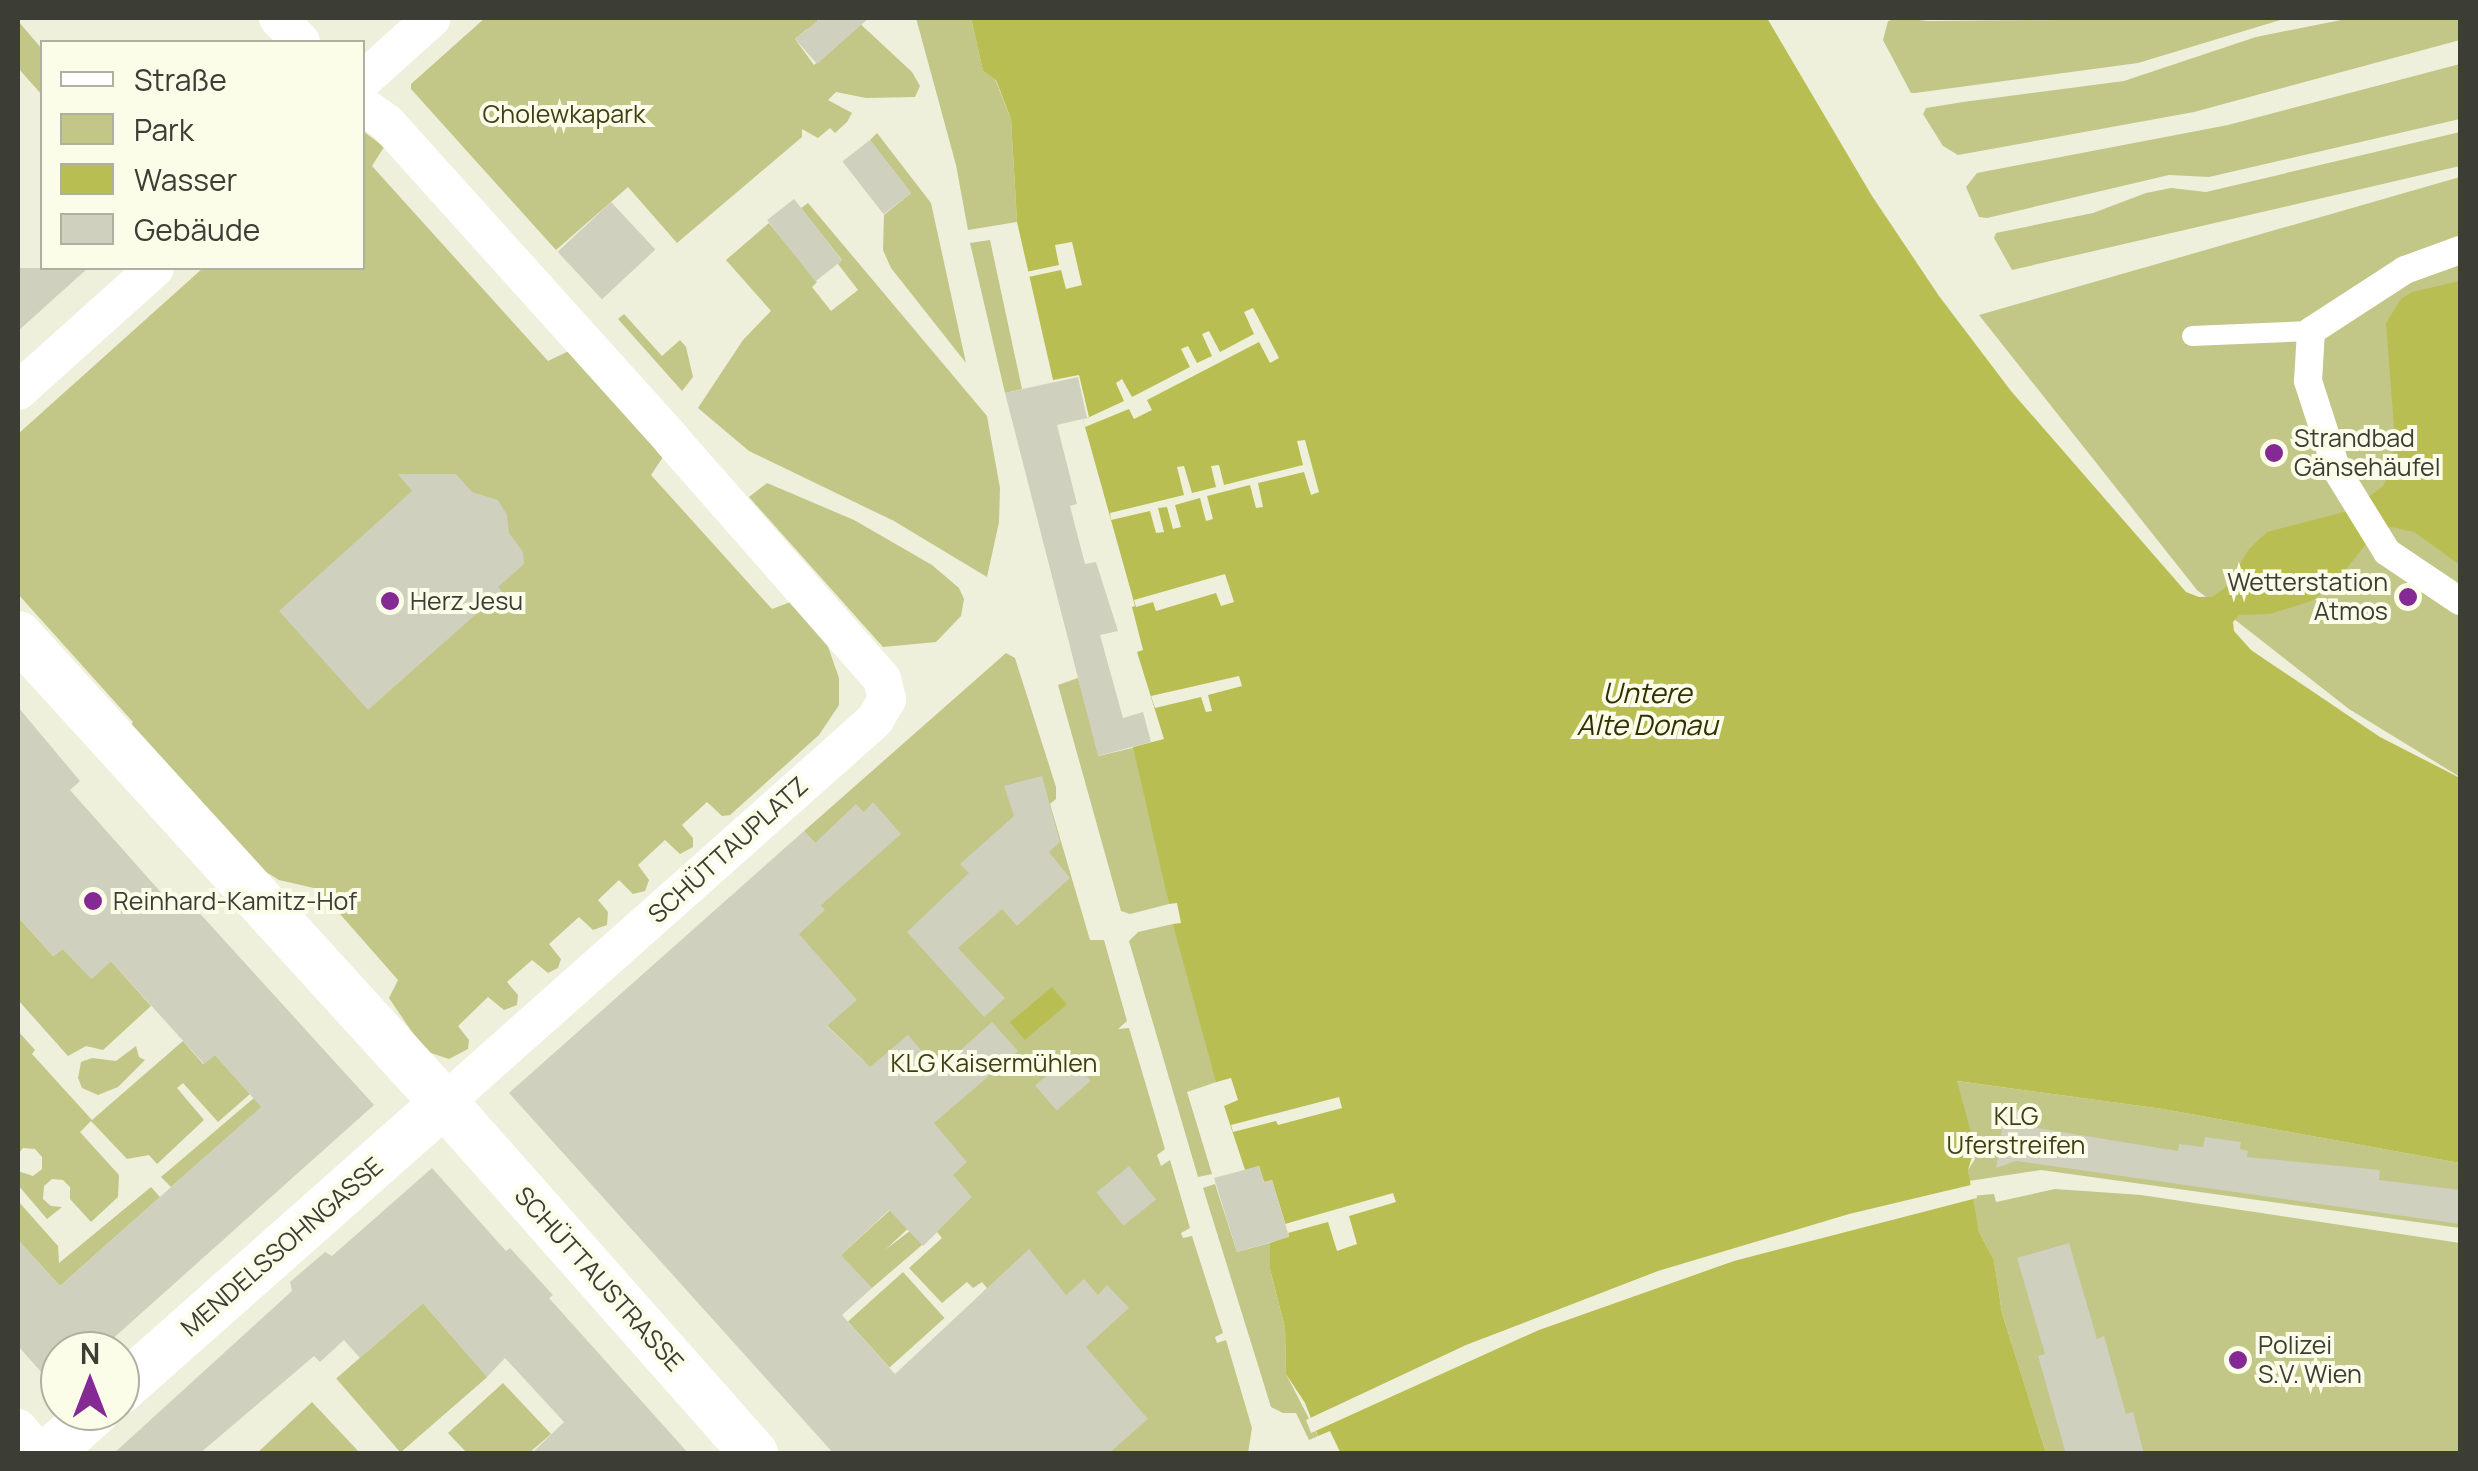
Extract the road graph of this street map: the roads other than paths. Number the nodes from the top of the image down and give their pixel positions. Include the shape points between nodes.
1 (278, 18) edge
2 (432, 18) edge
3 (299, 40) edge
4 (365, 78) edge
5 (365, 107) edge
6 (2460, 250) edge
7 (153, 270) edge
8 (2311, 330) junction
9 (2192, 336) dead end
10 (18, 391) edge
11 (2460, 600) edge
12 (18, 635) edge
13 (444, 1104) junction
14 (140, 1372) edge
15 (18, 1428) edge
16 (74, 1431) edge
17 (40, 1454) edge
18 (48, 1454) edge
19 (754, 1454) edge

1 - 3 street
2 - 4 street
5 - 13 street, SCHÜTTAUPLATZ via 386,122 882,679 887,700 874,720
6 - 8 street via 2404,270
7 - 10 street
8 - 9 lane
8 - 11 street via 2308,381 2337,472 2386,552
12 - 13 street
13 - 14 street, MENDELSSOHNGASSE
13 - 19 street, SCHÜTTAUSTRASSE
15 - 17 street
16 - 18 street

